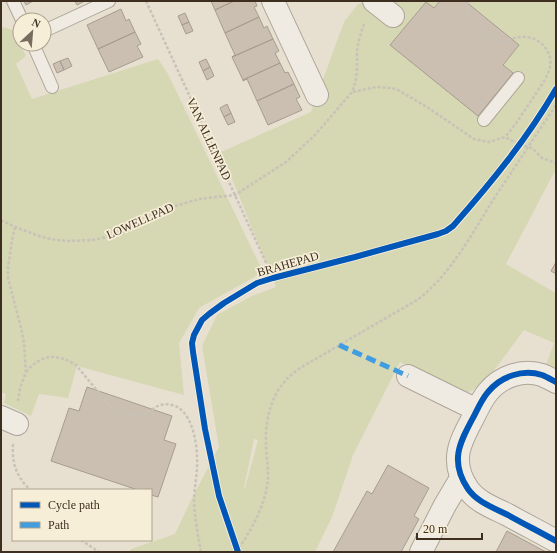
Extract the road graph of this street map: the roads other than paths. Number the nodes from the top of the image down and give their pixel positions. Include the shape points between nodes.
1 (13, 1) edge
2 (110, 1) edge
3 (273, 1) edge
4 (374, 1) edge
5 (18, 12) edge
6 (392, 16) dead end
7 (52, 27) edge
8 (37, 52) edge
9 (518, 78) dead end
10 (52, 87) dead end
11 (317, 95) dead end
12 (484, 120) dead end
13 (408, 376) dead end
14 (556, 382) edge
15 (477, 410) junction
16 (461, 478) junction
17 (556, 541) edge
18 (420, 552) edge

1 - 5 lane
2 - 7 lane
3 - 11 street
4 - 6 street
8 - 10 lane
9 - 12 lane
13 - 15 street
14 - 15 street via 537,374 515,374 496,384
15 - 16 street via 459,446
16 - 17 street via 480,500
16 - 18 street

